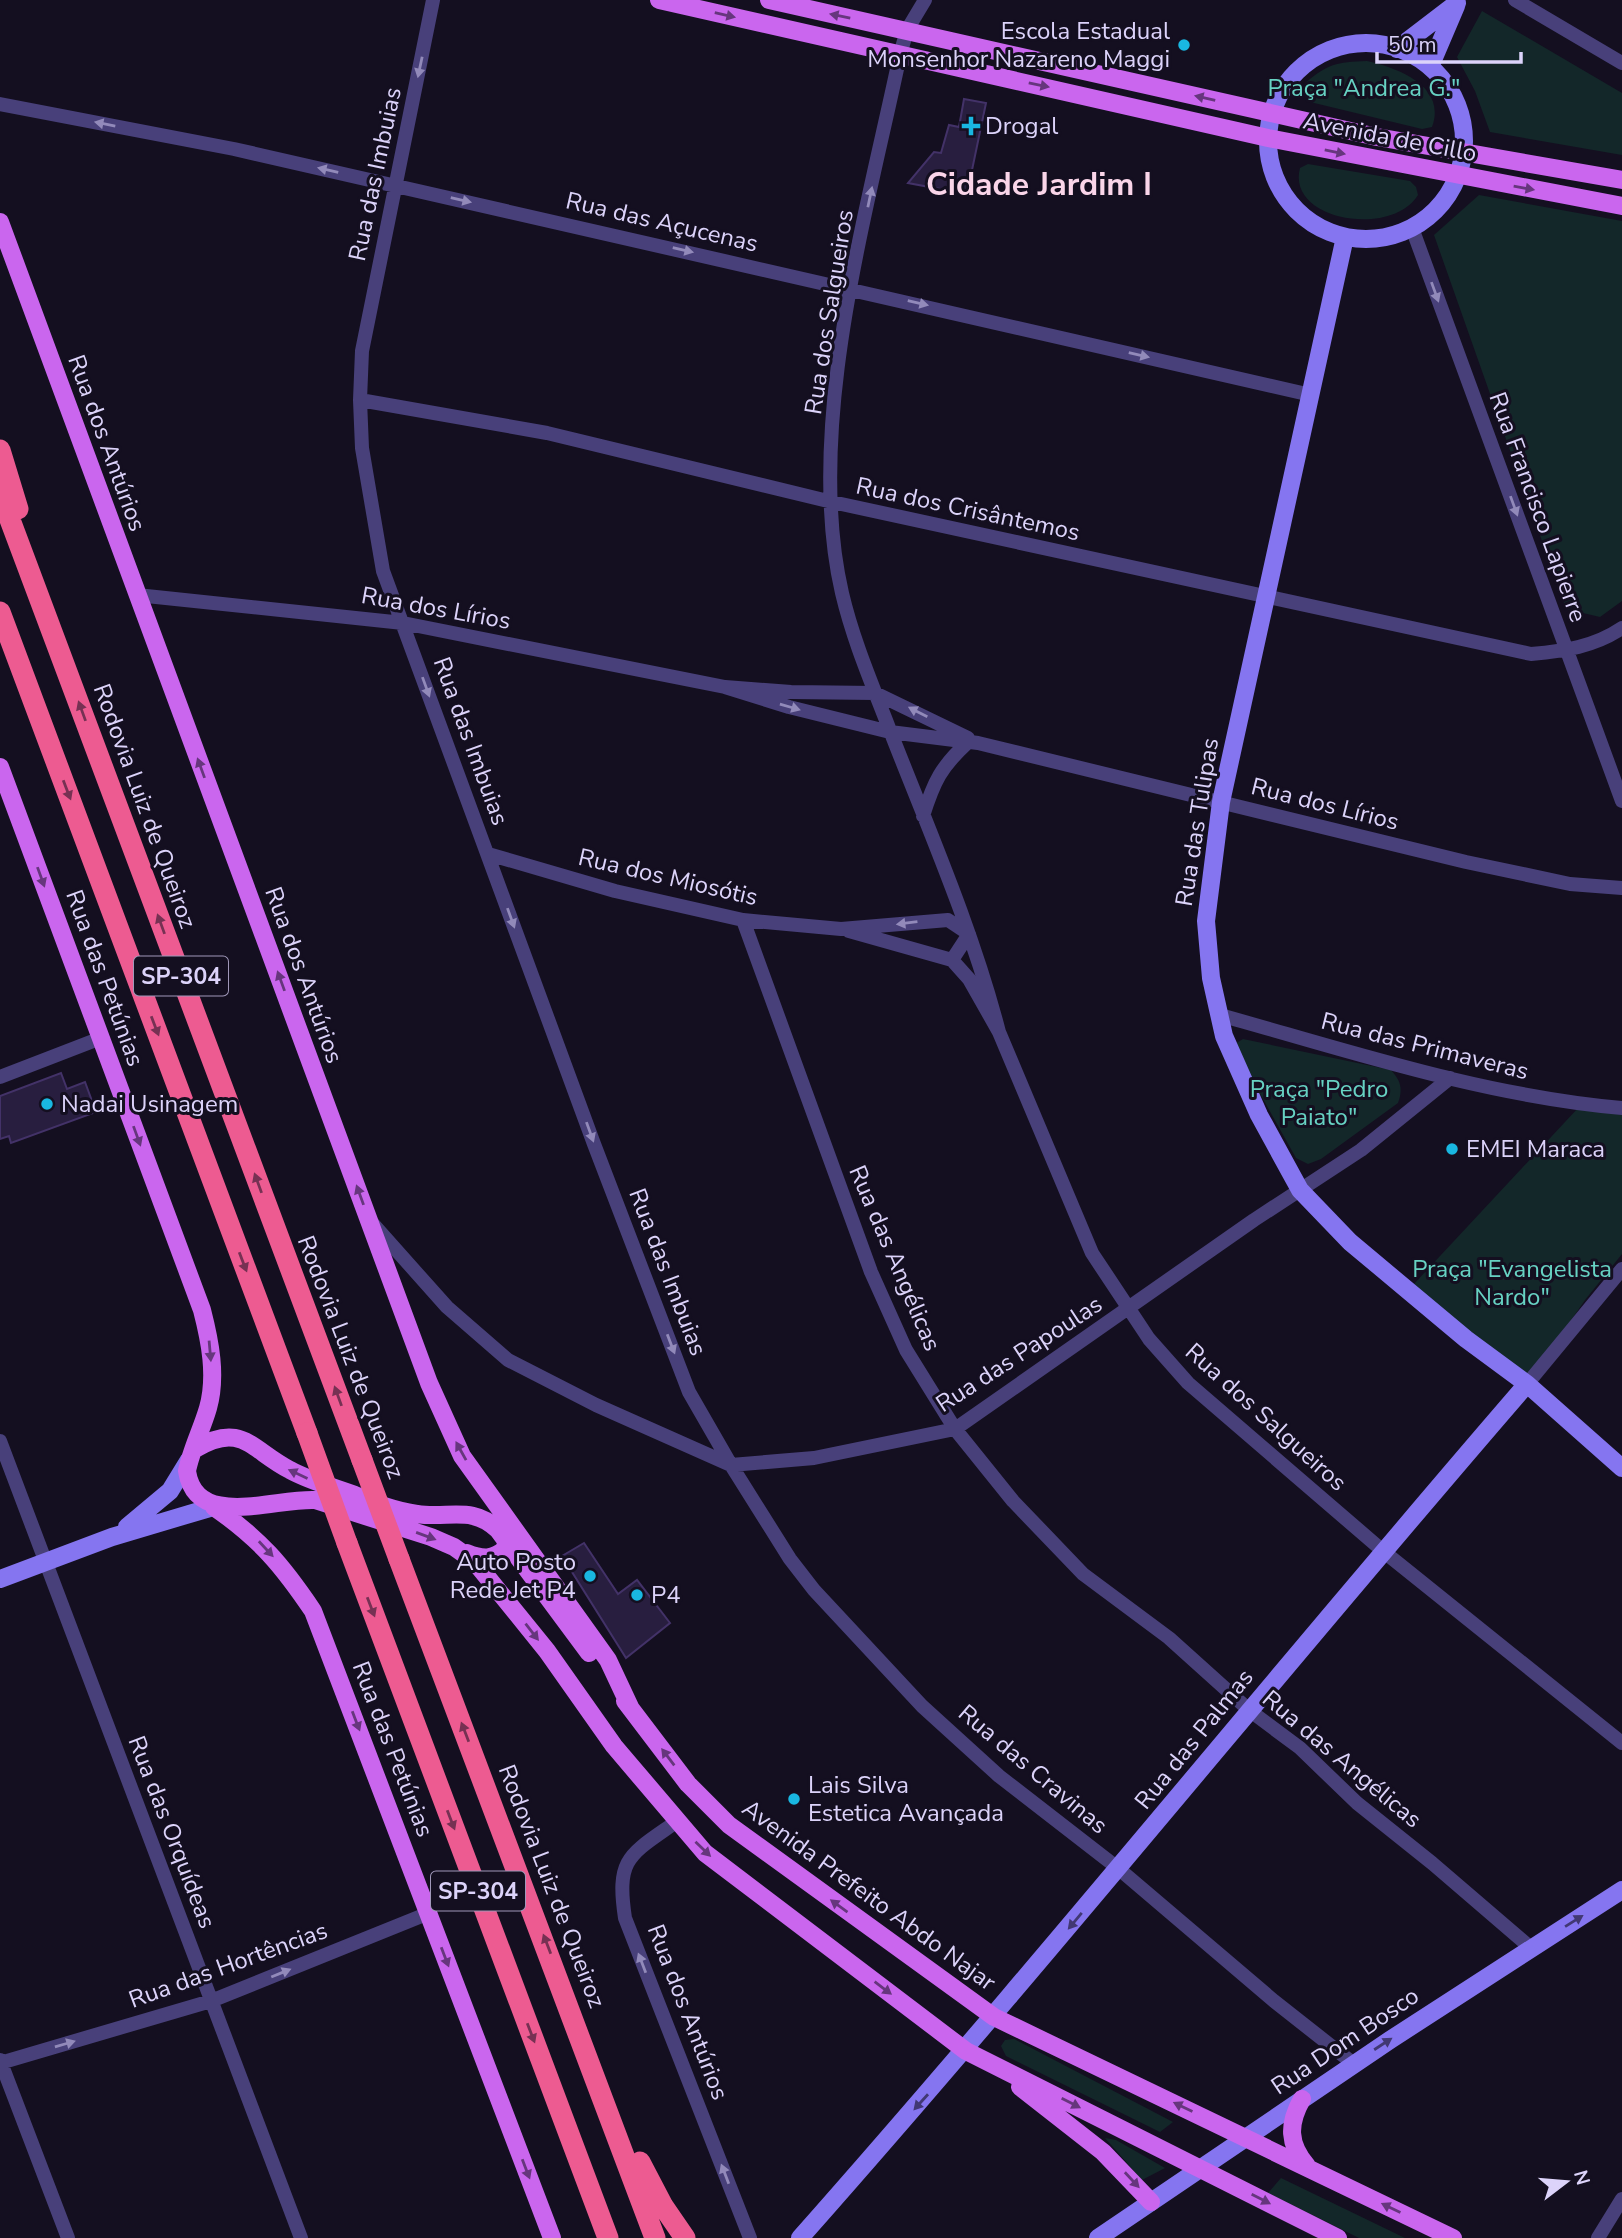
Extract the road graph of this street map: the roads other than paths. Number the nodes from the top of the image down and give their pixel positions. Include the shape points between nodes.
1 (433, 0) edge
2 (659, 0) edge
3 (769, 0) edge
4 (925, 0) edge
5 (1515, 0) edge
6 (1459, 1) edge
7 (907, 30) junction
8 (1397, 49) junction
9 (900, 55) junction
10 (1622, 63) edge
11 (1430, 67) junction
12 (0, 104) edge
13 (1272, 113) junction
14 (1268, 138) junction
15 (1462, 153) junction
16 (1457, 177) junction
17 (1622, 180) edge
18 (395, 185) junction
19 (1622, 206) edge
20 (0, 222) edge
21 (1412, 228) junction
22 (1345, 237) junction
23 (851, 288) junction
24 (1311, 395) junction
25 (360, 400) junction
26 (0, 450) edge
27 (0, 493) edge
28 (832, 502) junction
29 (137, 595) junction
30 (1264, 597) junction
31 (0, 612) edge
32 (402, 623) junction
33 (1622, 628) edge
34 (1567, 651) junction
35 (68, 675) junction
36 (725, 687) junction
37 (875, 693) junction
38 (890, 732) junction
39 (973, 743) junction
40 (0, 767) edge
41 (1622, 801) edge
42 (1221, 802) junction
43 (923, 816) junction
44 (488, 854) junction
45 (1622, 888) edge
46 (743, 920) junction
47 (841, 929) junction
48 (969, 934) junction
49 (952, 960) junction
50 (1220, 1015) junction
51 (999, 1032) junction
52 (101, 1038) junction
53 (0, 1077) edge
54 (1450, 1078) junction
55 (1622, 1108) edge
56 (1300, 1190) junction
57 (369, 1220) junction
58 (1622, 1269) edge
59 (1130, 1309) junction
60 (1527, 1384) junction
61 (955, 1429) junction
62 (0, 1441) edge
63 (192, 1455) junction
64 (731, 1465) junction
65 (1622, 1468) edge
66 (213, 1507) junction
67 (500, 1507) junction
68 (112, 1537) junction
69 (508, 1542) junction
70 (454, 1547) junction
71 (1383, 1550) junction
72 (45, 1562) junction
73 (0, 1578) edge
74 (631, 1709) junction
75 (1249, 1710) junction
76 (1622, 1743) edge
77 (676, 1822) junction
78 (1119, 1869) junction
79 (1622, 1891) edge
80 (429, 1913) junction
81 (1531, 1948) junction
82 (560, 1979) junction
83 (211, 2001) junction
84 (994, 2017) junction
85 (966, 2051) junction
86 (984, 2060) junction
87 (0, 2062) edge
88 (1354, 2064) junction
89 (1302, 2099) junction
90 (1245, 2137) junction
91 (1201, 2168) junction
92 (1309, 2169) junction
93 (1622, 2199) edge
94 (1152, 2202) junction
95 (68, 2238) edge
96 (301, 2238) edge
97 (552, 2238) edge
98 (608, 2238) edge
99 (655, 2238) edge
100 (685, 2238) edge
101 (750, 2238) edge
102 (800, 2238) edge
103 (1098, 2238) edge
104 (1338, 2238) edge
105 (1452, 2238) edge
106 (1598, 2238) edge

1 -> 18 street, Rua das Imbuias
2 -> 9 main road, Avenida de Cillo
7 -> 3 main road, Avenida de Cillo
4 - 7 street
5 - 10 street
6 - 8 main road
6 - 11 main road
7 - 9 street, Rua dos Salgueiros
13 -> 7 main road, Avenida de Cillo
8 - 11 main road
8 - 13 main road via 1353,44 1321,54 1294,74
9 -> 14 main road, Avenida de Cillo
23 -> 9 street, Rua dos Salgueiros
11 - 15 main road via 1457,107
18 -> 12 street, Rua das Açucenas
13 - 14 main road
13 - 15 main road, Avenida de Cillo
14 -> 16 main road, Avenida de Cillo
14 - 22 main road via 1273,171 1289,202 1304,218
15 - 16 main road
15 - 17 main road, Avenida de Cillo
16 -> 19 main road, Avenida de Cillo
16 - 21 main road via 1431,215
18 -> 23 street, Rua das Açucenas
18 - 25 street, Rua das Imbuias via 362,351
20 - 29 main road, Rua dos Antúrios
21 - 22 main road via 1379,239
21 -> 34 street, Rua Francisco Lapierre
22 - 24 main road, Rua das Tulipas
23 -> 24 street, Rua das Açucenas
23 - 28 street, Rua dos Salgueiros via 833,428
24 - 30 main road, Rua das Tulipas
25 - 28 street, Rua dos Crisântemos via 547,433
25 - 32 street, Rua das Imbuias via 362,449 383,571
26 - 35 highway
27 - 35 highway, Rodovia Luiz de Queiroz / SP-304
28 - 30 street, Rua dos Crisântemos
28 - 37 street, Rua dos Salgueiros via 842,593
29 - 32 street, Rua dos Lírios
57 -> 29 main road, Rua dos Antúrios
30 - 34 street, Rua dos Crisântemos via 1531,654
30 - 42 main road, Rua das Tulipas
31 -> 98 highway, SP-304, bridge
32 - 36 street, Rua dos Lírios
32 -> 44 street, Rua das Imbuias
33 - 34 street, Rua dos Crisântemos
34 - 41 street, Rua Francisco Lapierre
82 -> 35 highway, Rodovia Luiz de Queiroz / SP-304, bridge
36 - 37 street, Rua dos Lírios
36 -> 38 street, Rua dos Lírios
37 - 38 street, Rua dos Salgueiros
39 -> 37 street, Rua dos Lírios
38 - 39 street, Rua dos Lírios
38 - 43 street, Rua dos Salgueiros
39 - 42 street, Rua dos Lírios
39 - 43 street via 945,764 934,780
40 -> 52 main road, Rua das Petúnias
42 - 45 street, Rua dos Lírios via 1492,868 1570,884
42 - 50 main road, Rua das Tulipas via 1206,921
43 - 48 street, Rua dos Salgueiros
44 - 46 street, Rua dos Miosótis via 615,891
44 -> 64 street, Rua das Imbuias via 689,1392
46 - 47 street, Rua dos Miosótis
46 - 61 street, Rua das Angélicas via 871,1272 906,1350
48 -> 47 street, Rua dos Miosótis via 947,920
47 - 49 street, Rua dos Miosótis
48 - 49 street
48 - 51 street, Rua dos Salgueiros
49 - 51 street, Rua dos Salgueiros via 974,986
50 - 54 street, Rua das Primaveras
50 - 56 main road, Rua das Tulipas via 1224,1036 1259,1115
51 - 59 street, Rua dos Salgueiros via 1092,1253
52 - 53 street
52 -> 63 main road, Rua das Petúnias via 202,1310 210,1343 209,1404
54 - 55 street, Rua das Primaveras via 1546,1100
54 - 56 street, Rua das Papoulas via 1362,1150
56 - 59 street, Rua das Papoulas
56 - 60 main road, Rua das Tulipas via 1350,1242
57 - 64 street, Rua das Papoulas via 447,1307 508,1360
67 -> 57 main road, Rua dos Antúrios via 457,1444 429,1383
58 - 60 street, Rua das Palmas
59 - 61 street, Rua das Papoulas
59 - 71 street, Rua dos Salgueiros via 1149,1339 1188,1383
60 - 65 main road, Rua das Tulipas
60 - 71 main road, Rua das Palmas
61 - 64 street, Rua das Papoulas via 814,1458
61 - 75 street, Rua das Angélicas via 1013,1501 1083,1573 1169,1638
62 - 72 street, Rua das Orquídeas
63 - 66 main road via 189,1480
63 - 68 main road via 170,1491
69 -> 63 main road, Avenida Prefeito Abdo Najar via 483,1518 399,1511 302,1477 244,1439 214,1438
64 - 78 street, Rua das Cravinas via 790,1559 879,1663 999,1776
66 - 68 main road
66 -> 70 main road via 315,1500
66 -> 80 main road, Rua das Petúnias via 251,1533 286,1571 313,1611
67 - 69 main road
67 - 74 main road, Rua dos Antúrios via 608,1661
68 - 72 main road
69 - 70 main road via 489,1558
69 - 74 main road, Avenida Prefeito Abdo Najar
70 -> 77 main road via 491,1578
71 - 75 main road, Rua das Palmas
71 - 76 street, Rua dos Salgueiros
72 - 73 main road
72 - 83 street, Rua das Orquídeas
84 -> 74 main road, Avenida Prefeito Abdo Najar via 729,1825 688,1784
75 - 78 main road, Rua das Palmas
75 - 81 street, Rua das Angélicas via 1300,1748 1357,1803
77 -> 85 main road via 705,1853
101 -> 77 street, Rua dos Antúrios via 625,1918 620,1883 629,1858
78 -> 84 main road, Rua das Palmas
78 - 88 street, Rua das Cravinas
81 -> 79 main road, Rua Dom Bosco
83 -> 80 street, Rua das Hortências
80 -> 97 main road, Rua das Petúnias
88 -> 81 main road, Rua Dom Bosco
82 - 99 highway, Rodovia Luiz de Queiroz / SP-304
82 - 100 highway via 643,2168
87 -> 83 street, Rua das Hortências
83 - 96 street, Rua das Orquídeas
84 - 85 main road, Rua das Palmas
90 -> 84 main road, Avenida Prefeito Abdo Najar
85 - 86 main road
85 -> 102 main road, Rua das Palmas
86 -> 91 main road
86 -> 94 main road via 1103,2152
87 - 95 street
88 - 89 main road, Rua Dom Bosco
89 - 90 main road, Rua Dom Bosco
89 - 92 main road via 1292,2116 1290,2136
90 - 91 main road, Rua Dom Bosco
90 - 92 main road, Avenida Prefeito Abdo Najar
91 - 94 main road, Rua Dom Bosco
91 -> 104 main road
105 -> 92 main road, Avenida Prefeito Abdo Najar
93 - 106 street
94 - 103 main road, Rua Dom Bosco

